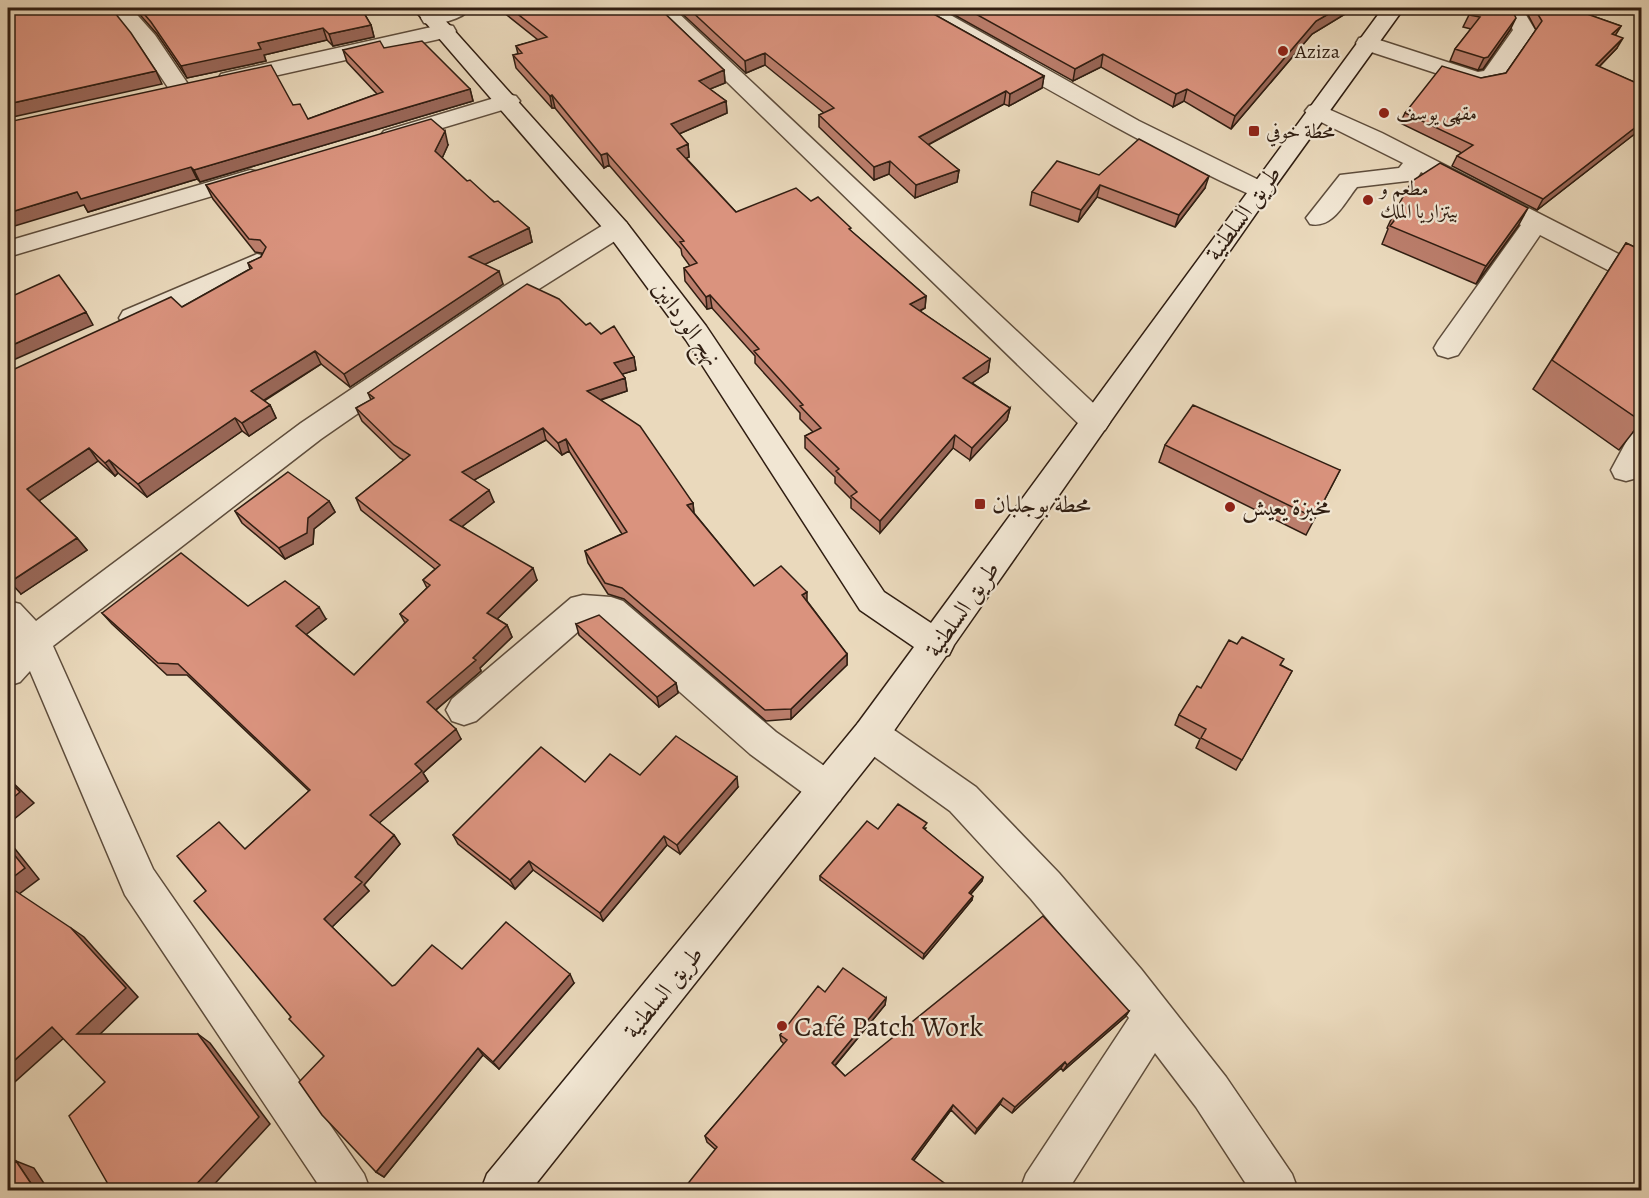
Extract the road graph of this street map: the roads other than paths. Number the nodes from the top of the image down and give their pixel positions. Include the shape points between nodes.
1 (120, 8) edge
2 (460, 8) edge
3 (661, 8) edge
4 (923, 8) edge
5 (1393, 8) edge
6 (1480, 8) edge
7 (433, 19) edge
8 (1367, 43) junction
9 (181, 90) junction
10 (154, 95) edge
11 (508, 101) junction
12 (1317, 111) junction
13 (371, 141) edge
14 (1417, 161) junction
15 (269, 172) edge
16 (1260, 190) junction
17 (1319, 218) dead end
18 (1536, 222) junction
19 (617, 228) junction
20 (8, 249) edge
21 (257, 262) edge
22 (1641, 277) edge
23 (105, 331) edge
24 (1448, 348) dead end
25 (1095, 422) junction
26 (1641, 441) edge
27 (1626, 470) dead end
28 (21, 627) edge
29 (937, 645) junction
30 (8, 672) edge
31 (464, 710) dead end
32 (871, 734) junction
33 (827, 789) junction
34 (1153, 1018) junction
35 (348, 1191) edge
36 (503, 1191) edge
37 (1042, 1191) edge
38 (1276, 1191) edge

1 - 9 street
2 - 7 street
3 - 25 street
4 - 16 street via 1121,122
5 - 8 street, طريق السلطنية
6 - 8 street via 1518,20 1524,30 1492,76 1477,79
7 - 9 street
7 - 11 street, نهج الوردانين
8 - 12 street, طريق السلطنية
9 - 10 street
11 - 13 street
11 - 19 street, نهج الوردانين
12 - 14 street
12 - 16 street, طريق السلطنية
14 - 17 street via 1407,175 1349,180
14 - 18 street
15 - 20 street
16 - 25 street, طريق السلطنية
18 - 22 street
18 - 24 street
19 - 28 street via 513,293
19 - 29 street, نهج الوردانين via 696,333 872,601
21 - 23 street
25 - 29 street, طريق السلطنية
26 - 27 street
28 - 30 street
28 - 35 street via 139,882
29 - 32 street, طريق السلطنية
31 - 33 street via 583,608 611,611 763,742
32 - 33 street, طريق السلطنية
32 - 34 street via 963,799 1045,886
33 - 36 street, طريق السلطنية
34 - 37 street
34 - 38 street via 1211,1092

